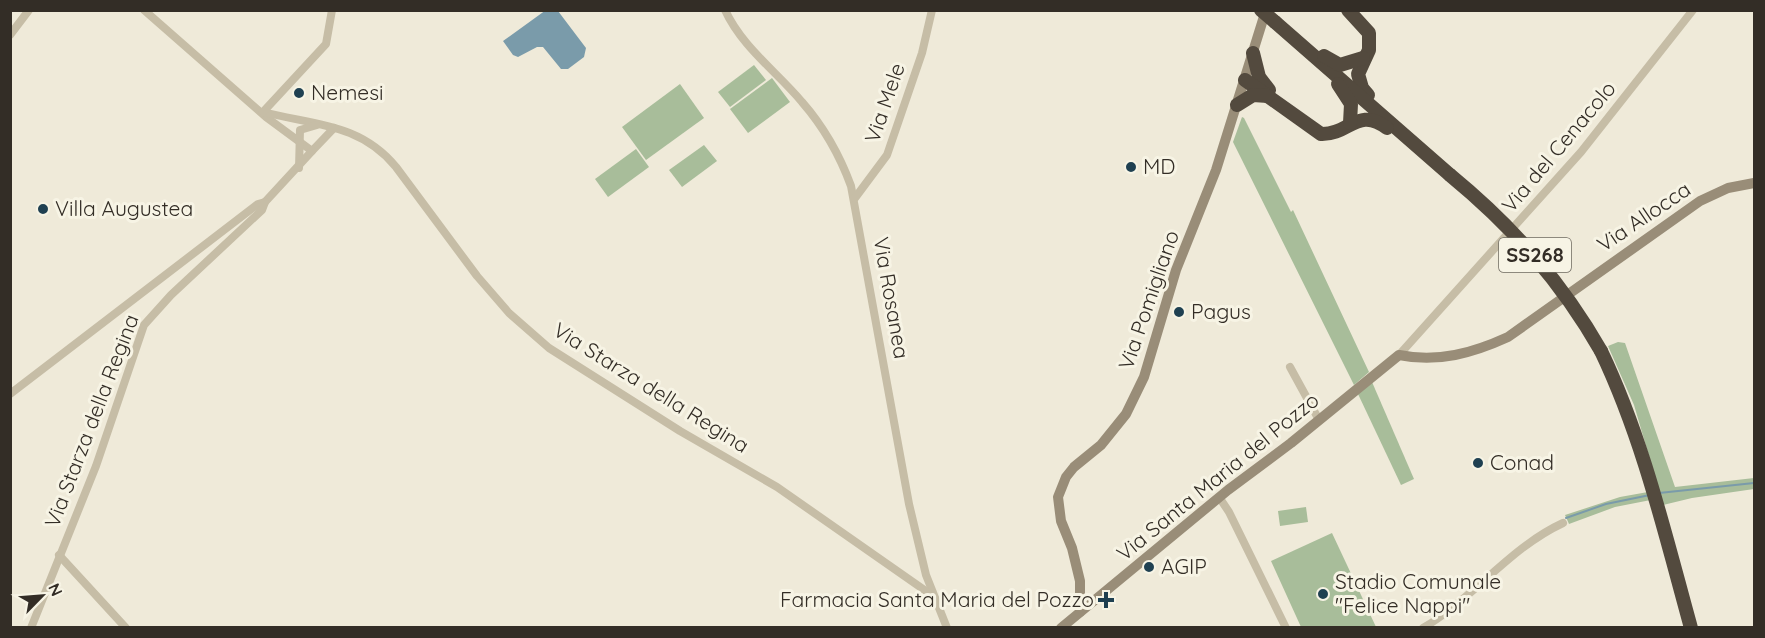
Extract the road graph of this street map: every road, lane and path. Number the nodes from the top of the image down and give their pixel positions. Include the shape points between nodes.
1 (29, 10) edge
2 (144, 10) edge
3 (332, 10) edge
4 (725, 10) edge
5 (932, 10) edge
6 (1261, 10) edge
7 (1348, 10) edge
8 (1693, 10) edge
9 (1271, 16) edge
10 (1288, 33) junction
11 (10, 35) edge
12 (1253, 52) junction
13 (1312, 55) junction
14 (1363, 58) junction
15 (1245, 80) junction
16 (1276, 99) junction
17 (1237, 105) junction
18 (262, 112) junction
19 (1350, 123) junction
20 (318, 125) junction
21 (334, 128) junction
22 (1403, 134) junction
23 (299, 142) junction
24 (1421, 150) junction
25 (312, 151) junction
26 (299, 168) junction
27 (1755, 183) edge
28 (855, 198) junction
29 (265, 202) junction
30 (1399, 355) junction
31 (1290, 367) dead end
32 (10, 394) edge
33 (1319, 420) junction
34 (1219, 497) junction
35 (1563, 523) dead end
36 (59, 555) junction
37 (1080, 581) junction
38 (933, 596) junction
39 (1096, 600) junction
40 (1080, 612) junction
41 (31, 627) edge
42 (126, 627) edge
43 (947, 627) edge
44 (1061, 627) edge
45 (1286, 627) edge
46 (1423, 627) edge
47 (1691, 627) edge

1 - 11 street
2 - 18 street, Via Starza della Regina
3 - 18 street via 326,44
4 - 28 street, Via Rosanea via 759,57 803,103 833,147
5 - 28 street, Via Mele via 922,53 887,155
6 - 9 highway, SS268, bridge
7 - 14 highway via 1369,33 1369,50
8 - 30 street, Via del Cenacolo via 1581,152
9 - 10 highway, SS268
9 - 12 street, Via Pomigliano
10 - 13 highway, SS268
10 - 14 highway via 1333,63 1348,65
12 - 15 street, Via Pomigliano
12 - 16 highway via 1259,77
13 - 19 highway via 1349,97
13 - 22 highway, SS268
14 - 22 highway via 1358,74 1362,88
15 - 16 highway
15 - 17 street, Via Pomigliano
16 - 17 highway via 1253,95
16 - 19 highway via 1321,134 1331,134
17 - 37 street, Via Pomigliano via 1199,217 1176,270 1144,377 1126,414 1101,445 1074,467 1061,486 1058,508
18 - 20 street, Via Starza della Regina
18 - 23 street, Via Starza della Regina
19 - 24 highway via 1372,119
20 - 21 street, Via Starza della Regina
20 - 23 street via 300,130
21 - 25 street, Via Starza della Regina
21 - 38 street, Via Starza della Regina via 354,133 382,150 477,276 509,313 549,348 777,487
22 - 24 highway, SS268
23 - 25 street, Via Starza della Regina
23 - 26 street
24 - 47 highway, SS268, bridge via 1503,221 1535,255 1601,351 1629,413
25 - 26 street, Via Starza della Regina
26 - 29 street, Via Starza della Regina
27 - 30 street, Via Allocca via 1728,188 1700,201 1508,337 1450,357 1418,359
28 - 38 street, Via Rosanea via 909,504
29 - 32 street, Via Starza della Regina
29 - 36 street, Via Starza della Regina via 262,210 144,325 96,466
30 - 33 street, Via Santa Maria del Pozzo
31 - 33 street
33 - 34 street, Via Santa Maria del Pozzo
34 - 39 street, Via Santa Maria del Pozzo
34 - 45 street
35 - 46 street via 1532,540 1451,611
36 - 41 street, Via Starza della Regina
36 - 42 street
37 - 39 street, Via Pomigliano
37 - 40 street, Via Pomigliano
38 - 43 street, Via Rosanea
39 - 40 street, Via Santa Maria del Pozzo
40 - 44 street, Via Santa Maria del Pozzo

